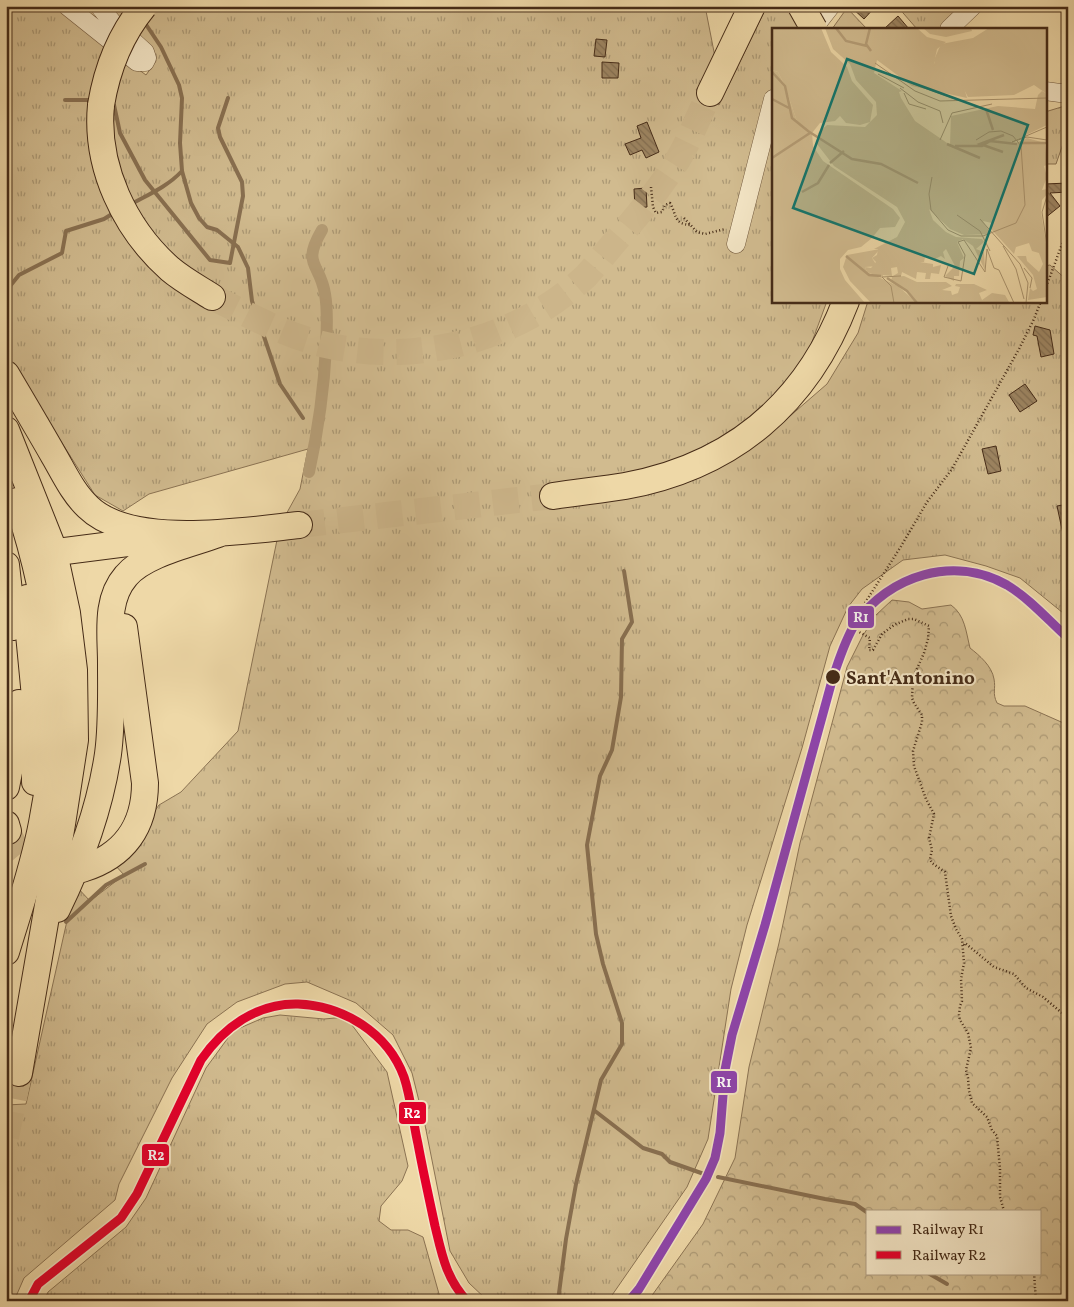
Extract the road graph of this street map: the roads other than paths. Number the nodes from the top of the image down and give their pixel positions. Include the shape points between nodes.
1 (67, 6) edge
2 (99, 6) edge
3 (144, 6) edge
4 (752, 6) edge
5 (801, 6) edge
6 (831, 6) edge
7 (973, 6) edge
8 (813, 28) edge
9 (815, 28) edge
10 (950, 28) edge
11 (1046, 91) edge
12 (710, 92) tunnel mouth
13 (1068, 92) edge
14 (772, 103) edge
15 (736, 244) dead end
16 (212, 297) tunnel mouth
17 (846, 302) edge
18 (6, 374) edge
19 (6, 430) edge
20 (6, 472) edge
21 (554, 496) tunnel mouth
22 (298, 525) tunnel mouth
23 (180, 542) junction
24 (65, 551) dead end
25 (6, 565) edge
26 (26, 598) dead end
27 (6, 787) edge
28 (82, 869) dead end
29 (6, 932) edge
30 (41, 941) junction
31 (6, 952) edge
32 (19, 1073) tunnel mouth

1 - 2 street via 137,62 145,62 145,52
3 - 16 highway, bridge via 130,25 108,72 100,105 103,158 129,220 149,247 171,270
4 - 12 highway
5 - 8 highway, bridge
6 - 9 street
7 - 10 street
11 - 13 street
14 - 15 street
17 - 21 highway via 831,337 810,373 784,405 749,434 707,459 668,475 626,486
18 - 23 highway via 73,488 88,507 108,521
19 - 30 highway via 53,548 67,613 74,670 75,740
20 - 31 highway via 26,527 42,587 51,644 54,698 53,751 45,809
22 - 23 highway
23 - 24 highway
23 - 28 highway via 138,578 128,595 124,612 145,783 143,807 136,828 124,845 102,862
23 - 30 highway via 133,569 120,584 113,601 110,723 102,786 71,880
25 - 27 highway via 20,693 19,722
26 - 29 highway via 35,697 36,787
30 - 32 highway

